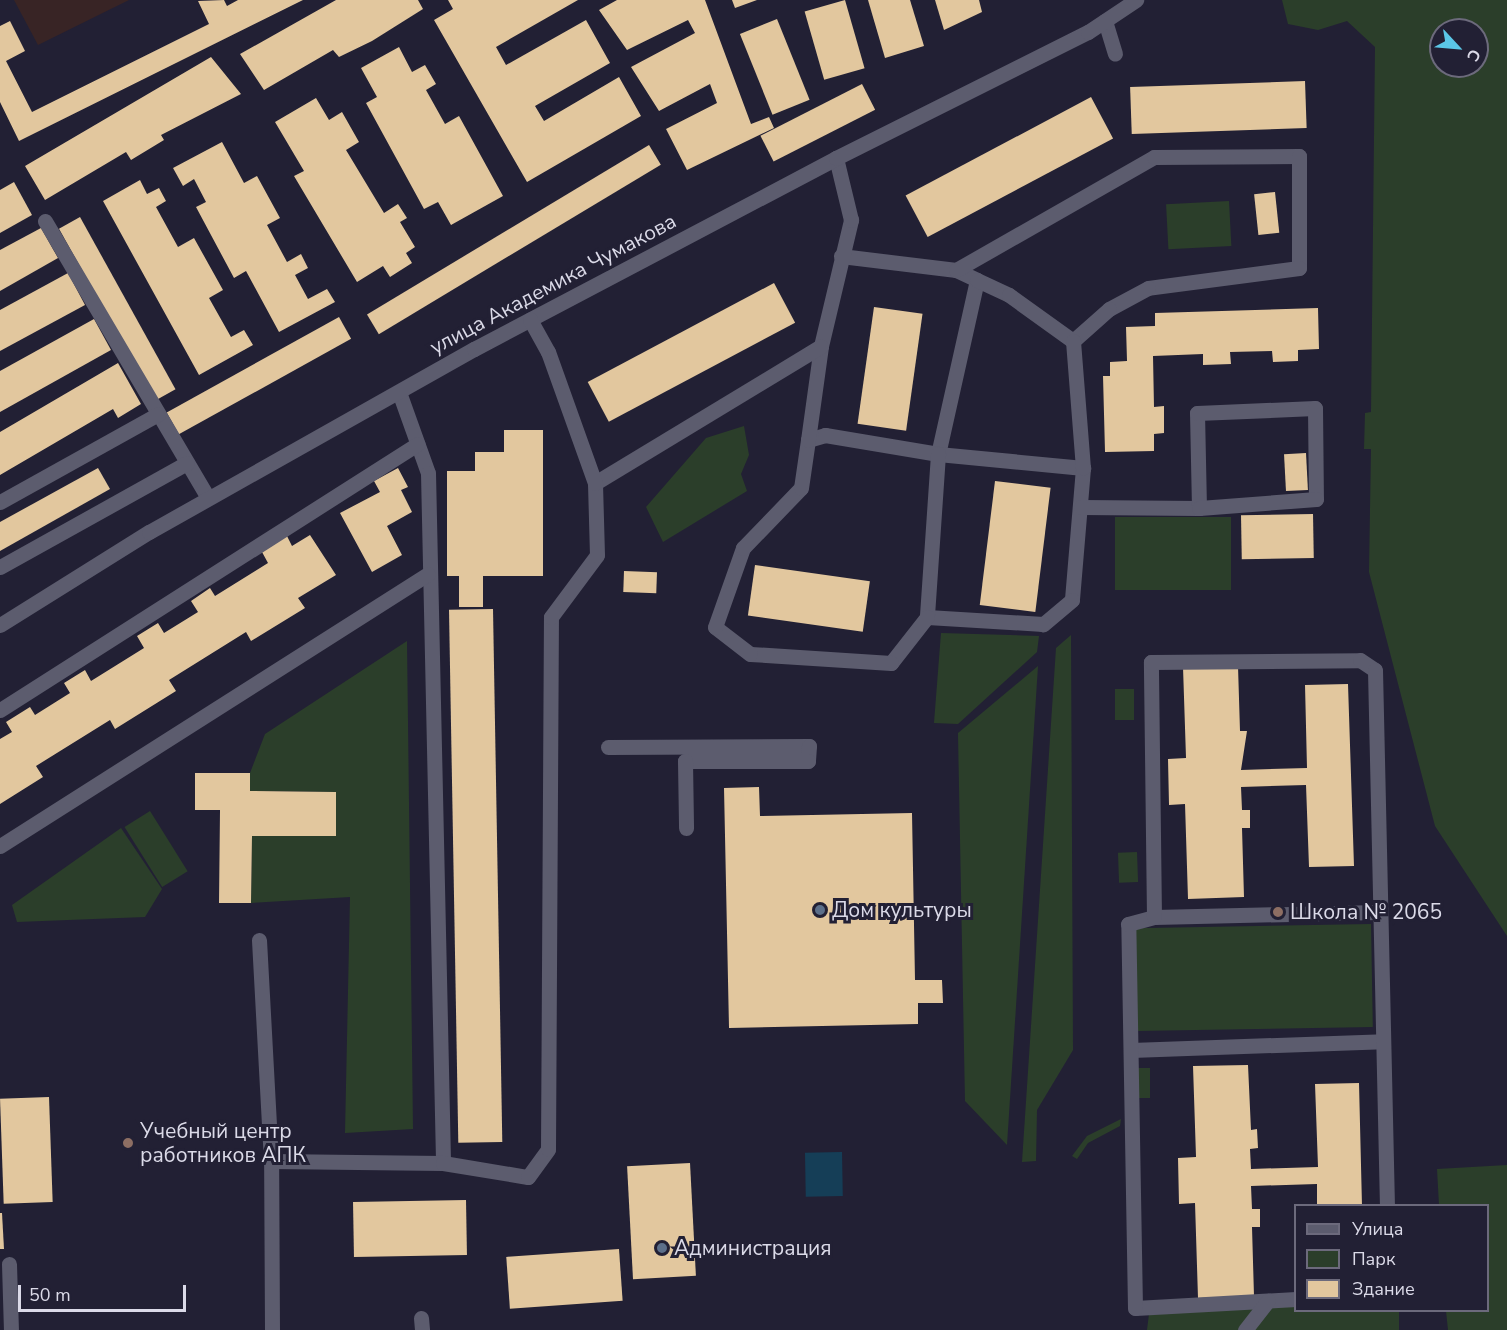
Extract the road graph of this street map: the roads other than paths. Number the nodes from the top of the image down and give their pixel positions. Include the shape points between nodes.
1 (1136, 0) edge
2 (1105, 21) junction
3 (1115, 53) dead end
4 (836, 158) junction
5 (45, 221) dead end
6 (841, 256) junction
7 (956, 270) junction
8 (976, 280) junction
9 (530, 320) junction
10 (1073, 341) junction
11 (821, 346) junction
12 (399, 392) junction
13 (158, 414) junction
14 (808, 440) junction
15 (418, 444) junction
16 (938, 454) junction
17 (187, 463) junction
18 (1083, 468) junction
19 (595, 483) junction
20 (208, 498) junction
21 (0, 502) edge
22 (1081, 507) junction
23 (1199, 508) junction
24 (0, 567) edge
25 (428, 574) junction
26 (927, 617) junction
27 (0, 624) edge
28 (0, 710) edge
29 (608, 747) dead end
30 (686, 828) dead end
31 (0, 846) edge
32 (1377, 912) junction
33 (1154, 917) junction
34 (259, 940) dead end
35 (1383, 1041) junction
36 (1131, 1050) junction
37 (271, 1161) junction
38 (443, 1163) junction
39 (1387, 1204) edge
40 (9, 1264) dead end
41 (1294, 1299) edge
42 (1268, 1301) junction
43 (11, 1330) edge
44 (272, 1330) edge
45 (1245, 1330) edge

1 - 2 street, улица Академика Чумакова
2 - 3 street
2 - 4 street, улица Академика Чумакова
4 - 6 street via 851,220
4 - 9 street, улица Академика Чумакова
5 - 13 street
6 - 7 street
6 - 11 street
7 - 8 street
7 - 10 street via 1154,158 1299,156 1299,268 1148,288 1109,309
8 - 10 street via 1010,295
8 - 16 street
9 - 12 street, улица Академика Чумакова
9 - 19 street via 548,352
10 - 18 street
11 - 14 street
11 - 19 street
12 - 15 street
12 - 20 street, улица Академика Чумакова
13 - 17 street
13 - 21 street
14 - 16 street via 825,435
14 - 26 street via 801,488 742,548 715,627 750,654 891,663
15 - 25 street via 428,473
15 - 28 street
16 - 18 street
16 - 26 street
17 - 20 street
17 - 24 street
18 - 22 street
19 - 38 street via 597,555 550,617 548,1149 528,1177
20 - 27 street, улица Академика Чумакова
22 - 23 street
22 - 26 street via 1072,600 1043,624
23 - 23 street via 1197,413 1315,408 1316,499
25 - 31 street
25 - 38 street
29 - 30 street via 808,746 808,761 685,761
32 - 33 street
32 - 33 street via 1375,670 1360,660 1151,662
32 - 35 street
33 - 36 street via 1128,924
34 - 37 street
35 - 36 street
35 - 39 street
36 - 42 street via 1135,1308
37 - 38 street
37 - 44 street
40 - 43 street
41 - 42 street
42 - 45 street

